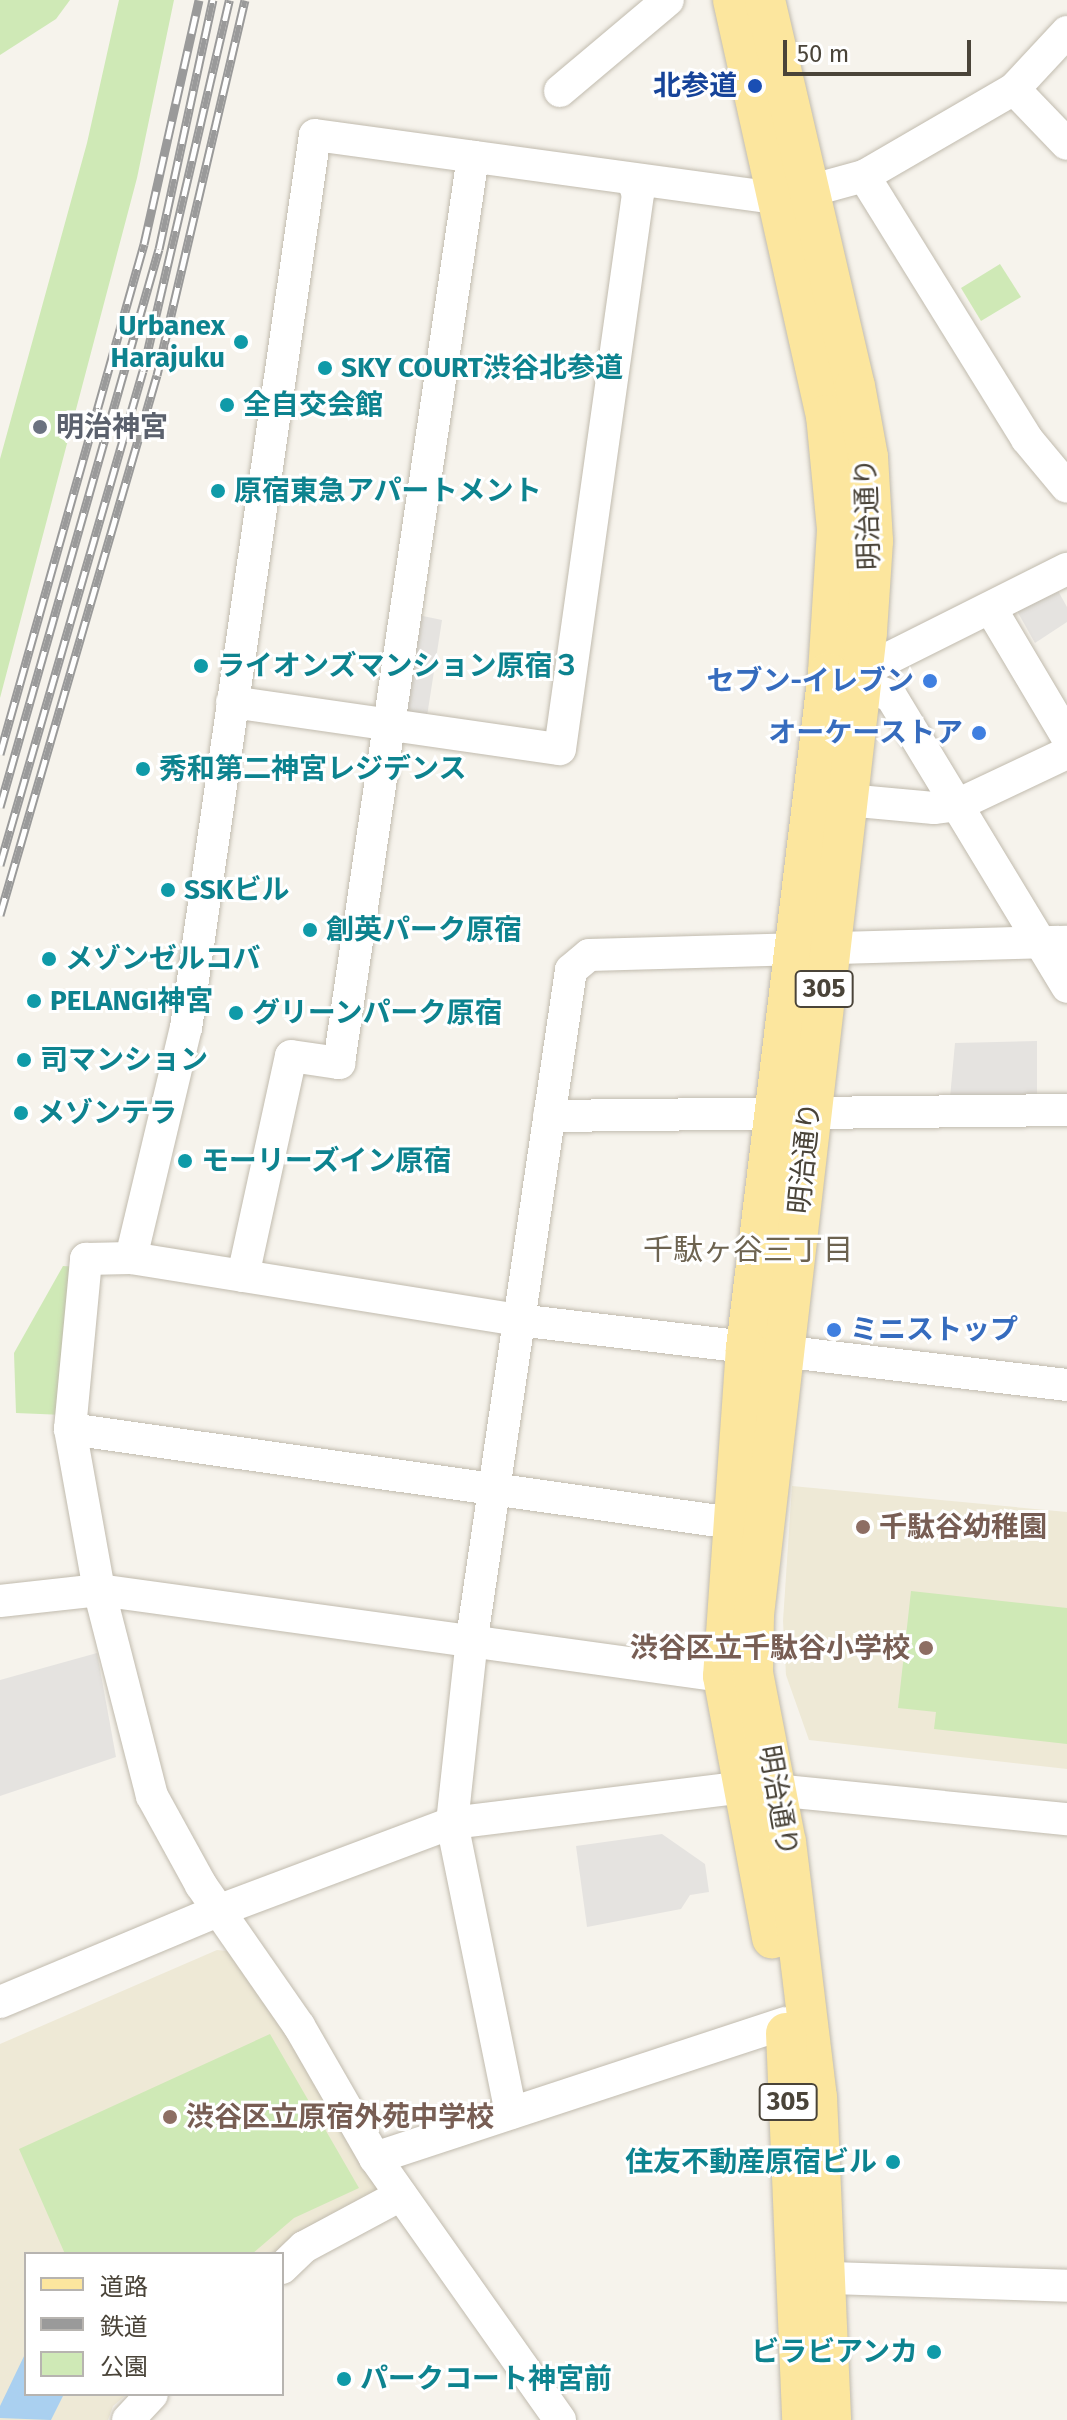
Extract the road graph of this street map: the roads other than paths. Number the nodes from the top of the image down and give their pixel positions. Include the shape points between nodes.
1 (668, 0) edge
2 (733, 0) edge
3 (765, 0) edge
4 (1067, 32) edge
5 (1014, 89) junction
6 (560, 91) dead end
7 (1067, 144) edge
8 (473, 157) junction
9 (864, 176) junction
10 (632, 179) junction
11 (795, 195) junction
12 (1067, 487) edge
13 (1067, 569) edge
14 (991, 609) junction
15 (862, 678) junction
16 (232, 702) junction
17 (389, 723) junction
18 (1067, 737) edge
19 (1067, 753) edge
20 (847, 800) junction
21 (957, 805) junction
22 (1055, 944) edge
23 (811, 952) junction
24 (1067, 987) edge
25 (1067, 1110) edge
26 (793, 1112) junction
27 (549, 1116) junction
28 (131, 1258) junction
29 (243, 1276) junction
30 (518, 1320) junction
31 (765, 1350) junction
32 (1067, 1385) edge
33 (70, 1429) junction
34 (496, 1486) junction
35 (732, 1523) junction
36 (99, 1590) junction
37 (0, 1601) edge
38 (472, 1638) junction
39 (723, 1676) junction
40 (761, 1788) junction
41 (1067, 1819) edge
42 (452, 1823) junction
43 (220, 1910) junction
44 (0, 2002) edge
45 (785, 2023) junction
46 (511, 2113) junction
47 (375, 2158) junction
48 (401, 2195) junction
49 (284, 2266) edge
50 (810, 2277) junction
51 (1067, 2286) edge
52 (150, 2396) edge
53 (128, 2420) edge
54 (560, 2420) edge
55 (802, 2420) edge
56 (831, 2420) edge

1 - 6 street
2 - 11 main road, 明治通り / 305
3 - 11 main road, 明治通り / 305
4 - 5 street
5 - 7 street
5 - 9 street
8 - 10 street
8 - 16 street via 315,135
8 - 17 street
9 - 11 street
9 - 12 street via 1027,439
10 - 11 street
10 - 17 street via 638,194 560,749
11 - 15 main road, 明治通り / 305 via 868,457 873,541
11 - 23 main road, 明治通り / 305 via 837,530
13 - 14 street
14 - 15 street
14 - 18 street
15 - 20 main road, 明治通り / 305
15 - 21 street via 891,696
16 - 17 street
16 - 28 street via 186,1028
17 - 29 street via 339,1063 291,1056
19 - 21 street
20 - 21 street via 934,808
20 - 23 main road, 明治通り / 305
21 - 22 street
22 - 23 street
22 - 24 street
23 - 26 main road, 明治通り / 305
23 - 27 street via 589,955 571,970
25 - 26 street
26 - 27 street
26 - 31 main road, 明治通り / 305
27 - 30 street
28 - 29 street
28 - 33 street via 86,1259
29 - 30 street
30 - 31 street
30 - 34 street
31 - 32 street
31 - 35 main road, 明治通り / 305
31 - 40 main road, 明治通り / 305 via 753,1673
33 - 34 street
33 - 36 street
34 - 35 street
34 - 38 street
35 - 39 main road, 明治通り / 305
36 - 37 street
36 - 38 street
36 - 43 street via 152,1796
38 - 39 street
38 - 42 street
39 - 40 main road, 明治通り / 305
40 - 41 street
40 - 42 street
40 - 45 main road, 明治通り / 305
40 - 50 main road, 明治通り / 305 via 817,2097
42 - 43 street
42 - 46 street
43 - 44 street
43 - 47 street via 299,2026
45 - 46 street
45 - 50 main road, 明治通り / 305
46 - 47 street
47 - 48 street
48 - 49 street via 304,2247
48 - 54 street
50 - 51 street
50 - 55 main road, 明治通り / 305
50 - 56 main road, 明治通り / 305
52 - 53 street

